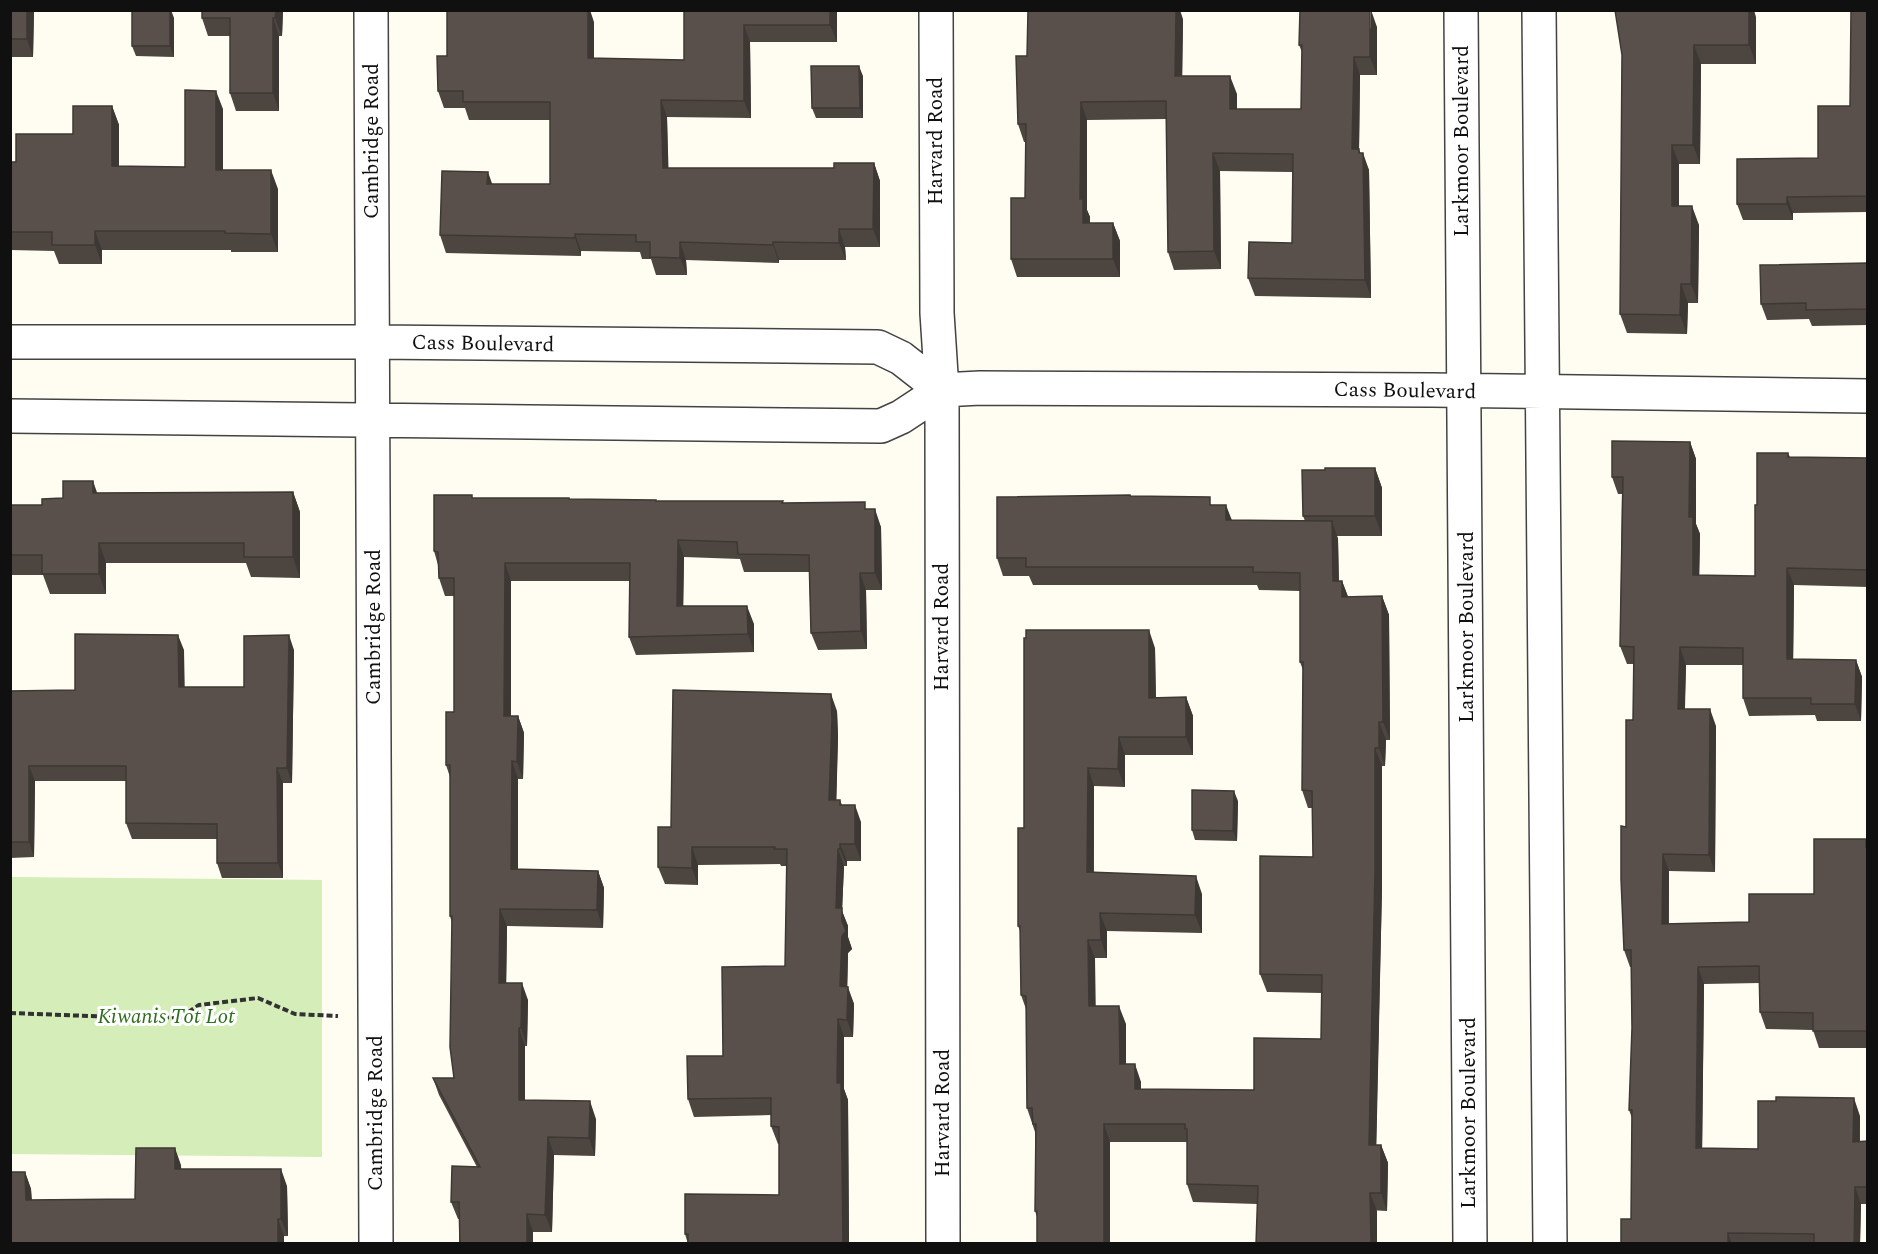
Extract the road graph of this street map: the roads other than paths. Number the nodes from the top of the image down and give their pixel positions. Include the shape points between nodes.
1 (371, 10) edge
2 (936, 10) edge
3 (1461, 10) edge
4 (1539, 10) edge
5 (10, 342) edge
6 (373, 342) junction
7 (942, 390) junction
8 (1464, 392) junction
9 (1543, 393) junction
10 (1868, 396) edge
11 (10, 416) edge
12 (373, 421) junction
13 (376, 1244) edge
14 (943, 1244) edge
15 (1470, 1244) edge
16 (1550, 1244) edge

1 - 6 street, Cambridge Road
2 - 7 street, Harvard Road via 937,314
3 - 8 street, Larkmoor Boulevard
4 - 9 street
5 - 6 street, Cass Boulevard
6 - 7 street, Cass Boulevard via 878,347 901,358
6 - 12 street, Cambridge Road
7 - 8 street, Cass Boulevard
7 - 12 street via 881,426
7 - 14 street, Harvard Road
8 - 9 street, Cass Boulevard
8 - 15 street, Larkmoor Boulevard
9 - 10 street, Cass Boulevard
9 - 16 street
11 - 12 street
12 - 13 street, Cambridge Road

